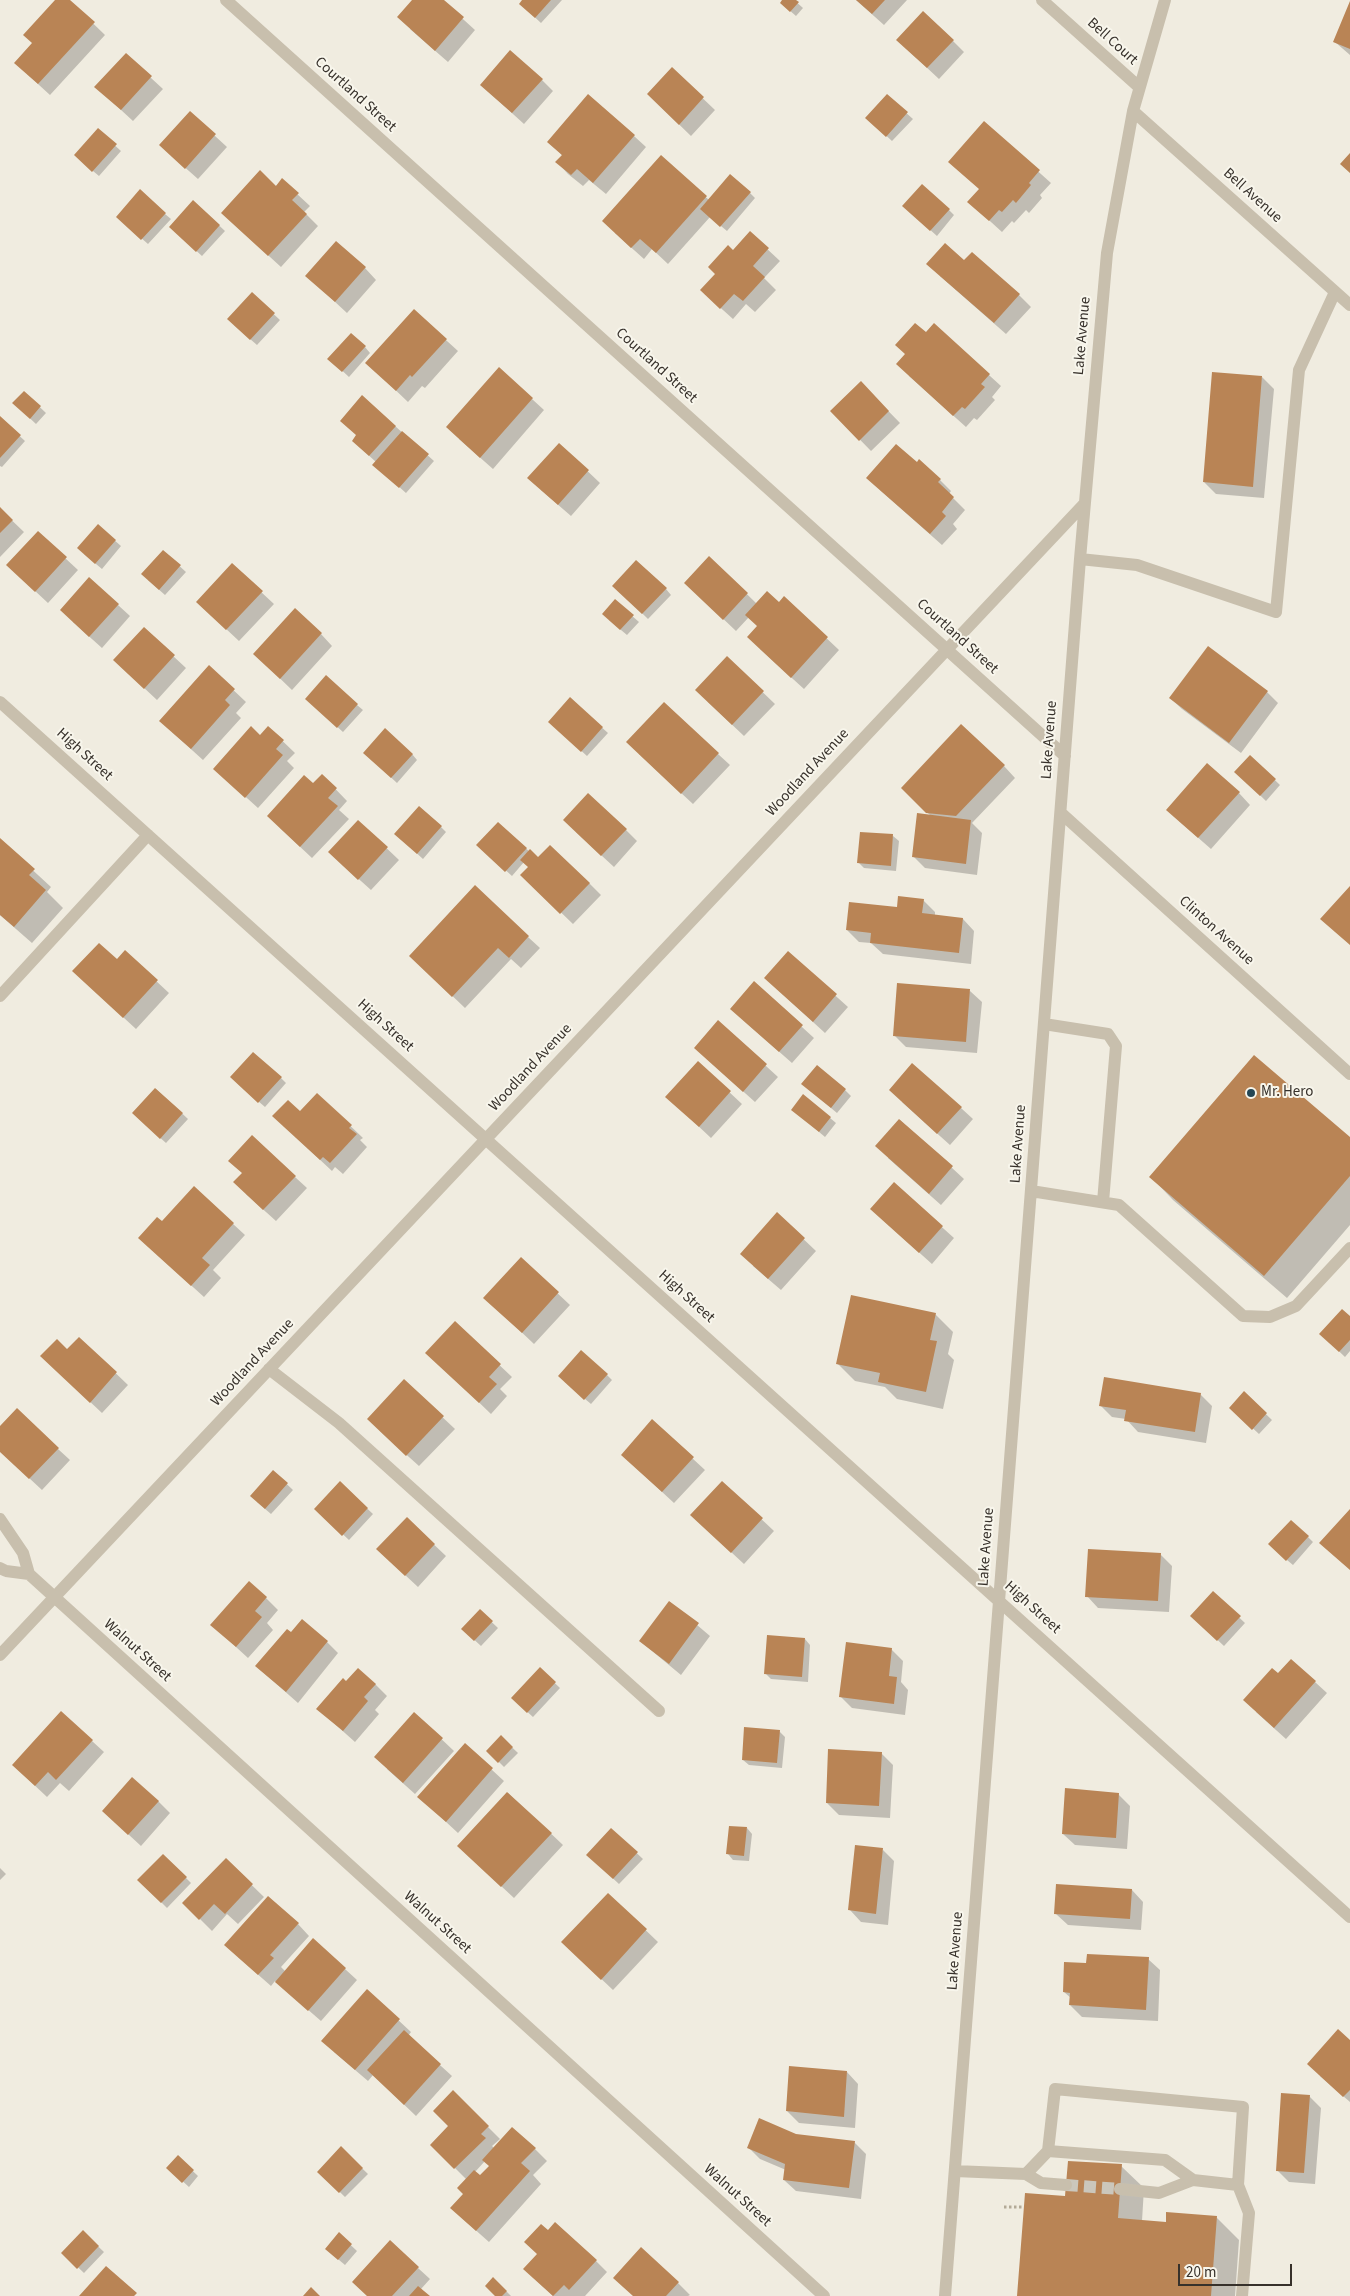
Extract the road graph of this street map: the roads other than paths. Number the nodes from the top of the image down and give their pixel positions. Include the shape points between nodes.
1 (226, 0) edge
2 (1042, 0) edge
3 (1165, 0) edge
4 (1139, 87) junction
5 (1133, 111) junction
6 (1335, 292) junction
7 (1350, 306) edge
8 (1085, 503) junction
9 (1080, 558) junction
10 (947, 650) junction
11 (0, 702) edge
12 (1065, 756) junction
13 (1061, 813) junction
14 (148, 835) junction
15 (0, 996) edge
16 (1044, 1024) junction
17 (1350, 1074) edge
18 (486, 1139) junction
19 (1031, 1192) junction
20 (1103, 1202) junction
21 (1350, 1248) edge
22 (269, 1369) junction
23 (0, 1519) edge
24 (0, 1568) edge
25 (29, 1574) junction
26 (54, 1598) junction
27 (999, 1601) junction
28 (0, 1655) edge
29 (659, 1711) dead end
30 (1350, 1917) edge
31 (1048, 2151) junction
32 (955, 2171) junction
33 (1026, 2174) junction
34 (1193, 2180) junction
35 (1238, 2185) junction
36 (1066, 2186) tunnel mouth
37 (1120, 2189) tunnel mouth
38 (824, 2296) edge
39 (945, 2296) edge
40 (1242, 2296) edge

1 - 10 street, Courtland Street
2 - 4 street, Bell Court
3 - 4 street, Lake Avenue
4 - 5 street, Lake Avenue
5 - 6 street, Bell Avenue
5 - 8 street, Lake Avenue via 1107,253
6 - 7 street, Bell Avenue
6 - 9 street via 1299,370 1276,612 1137,565
8 - 9 street, Lake Avenue
8 - 10 street, Woodland Avenue
9 - 12 street, Lake Avenue
10 - 12 street, Courtland Street
10 - 18 street, Woodland Avenue
11 - 14 street, High Street
12 - 13 street, Lake Avenue
13 - 16 street, Lake Avenue
13 - 17 street, Clinton Avenue
14 - 15 street
14 - 18 street, High Street
16 - 19 street, Lake Avenue
16 - 20 street via 1108,1034 1116,1046
18 - 22 street, Woodland Avenue
18 - 27 street, High Street
19 - 20 street
19 - 27 street, Lake Avenue
20 - 21 street via 1119,1205 1243,1316 1270,1317 1296,1306
22 - 26 street, Woodland Avenue
22 - 29 street via 340,1423
23 - 25 street, Walnut Street via 23,1553
24 - 25 street
25 - 26 street, Walnut Street
26 - 28 street, Woodland Avenue
26 - 38 street, Walnut Street
27 - 30 street, High Street
27 - 32 street, Lake Avenue
31 - 33 street
31 - 34 street via 1164,2160
31 - 35 street via 1055,2089 1242,2107
32 - 33 street
32 - 39 street, Lake Avenue
33 - 36 street via 1041,2183
34 - 35 street
34 - 37 street via 1159,2193
35 - 40 street via 1249,2213

